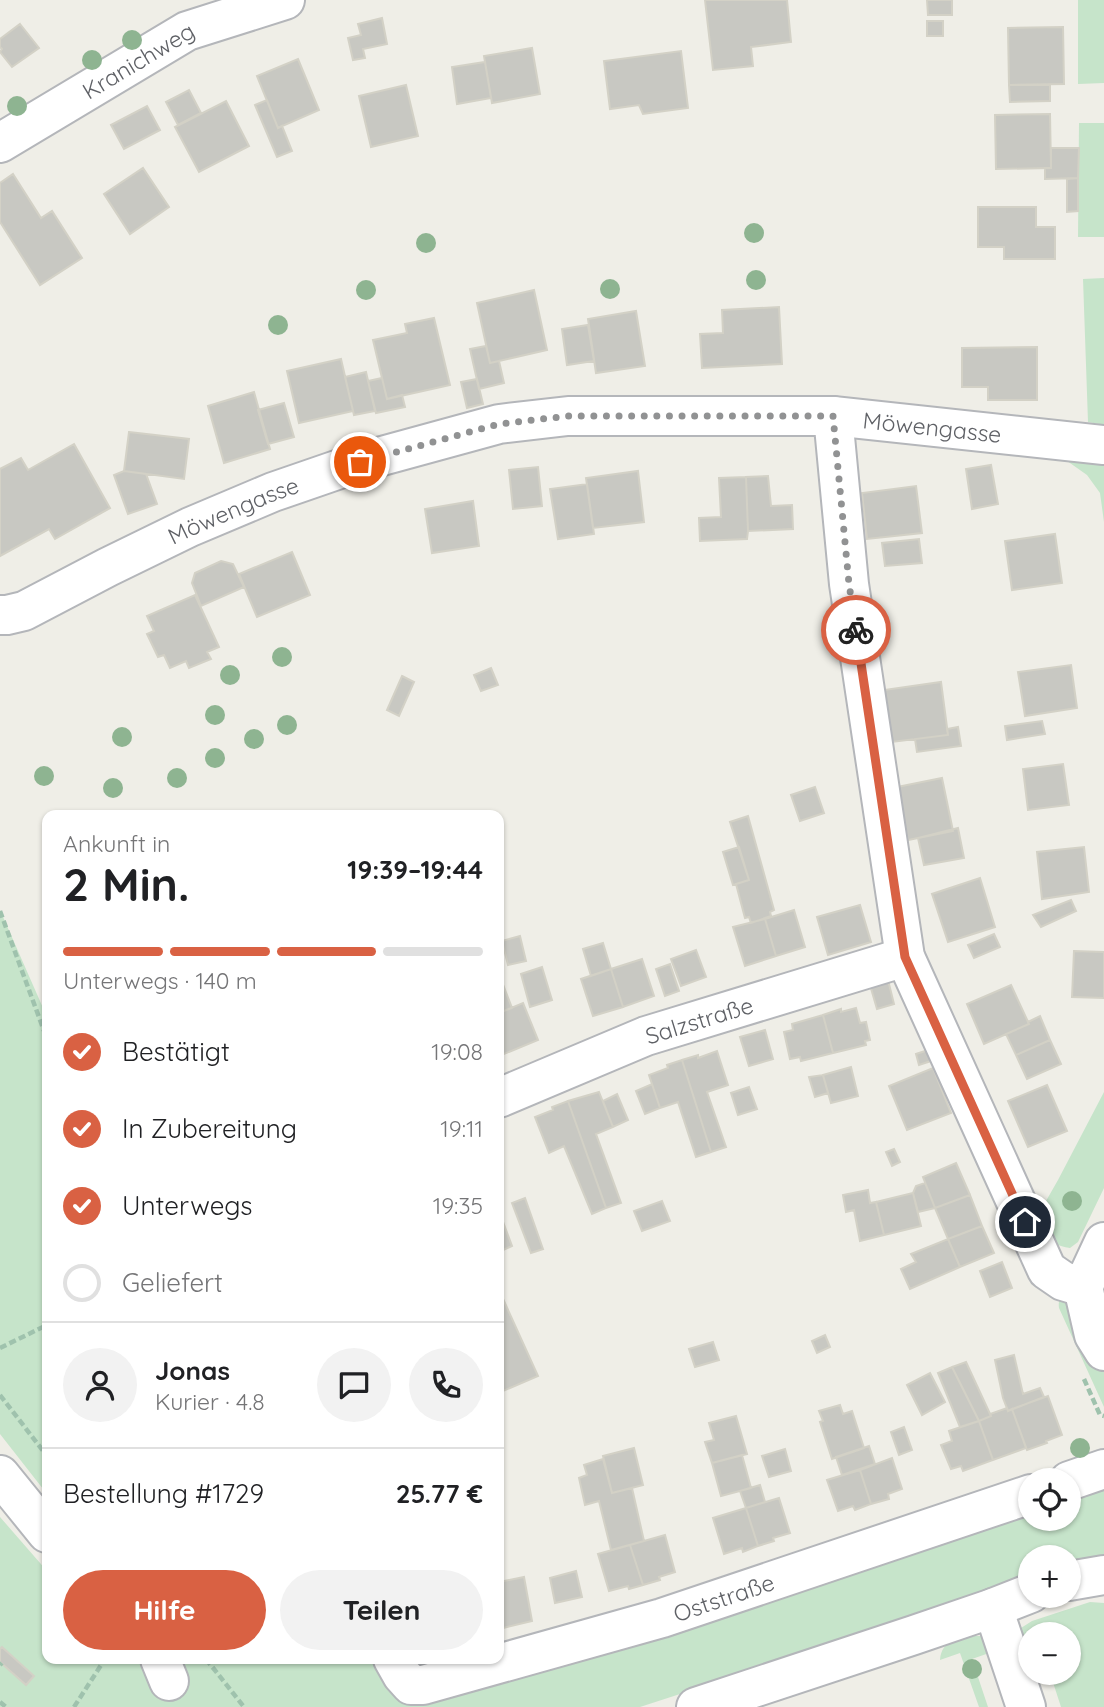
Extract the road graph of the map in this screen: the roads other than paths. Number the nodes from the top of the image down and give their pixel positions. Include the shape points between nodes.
1 (285, 0) edge
2 (0, 143) edge
3 (833, 416) junction
4 (1104, 445) edge
5 (0, 615) edge
6 (905, 957) junction
7 (504, 1096) edge
8 (1104, 1242) edge
9 (1083, 1287) junction
10 (1104, 1351) edge
11 (1104, 1469) edge
12 (0, 1475) edge
13 (1081, 1477) edge
14 (1018, 1498) edge
15 (42, 1527) edge
16 (1104, 1575) edge
17 (1081, 1579) edge
18 (1018, 1598) edge
19 (993, 1608) junction
20 (504, 1662) edge
21 (498, 1664) edge
22 (402, 1672) edge
23 (696, 1707) edge
24 (1026, 1707) edge

1 - 2 street, Kranichweg via 187,31
3 - 4 street, Möwengasse
3 - 5 street, Möwengasse via 568,416 499,424 360,462 273,492 178,533 24,611
3 - 6 street via 849,584
6 - 7 street, Salzstraße via 646,1037
6 - 9 street via 1047,1270
8 - 9 street
9 - 10 street via 1094,1335
11 - 13 street
12 - 15 street
14 - 20 street, Oststraße via 662,1618
16 - 17 street
18 - 19 street
19 - 23 street
19 - 24 street
21 - 22 street, Oststraße via 423,1685

